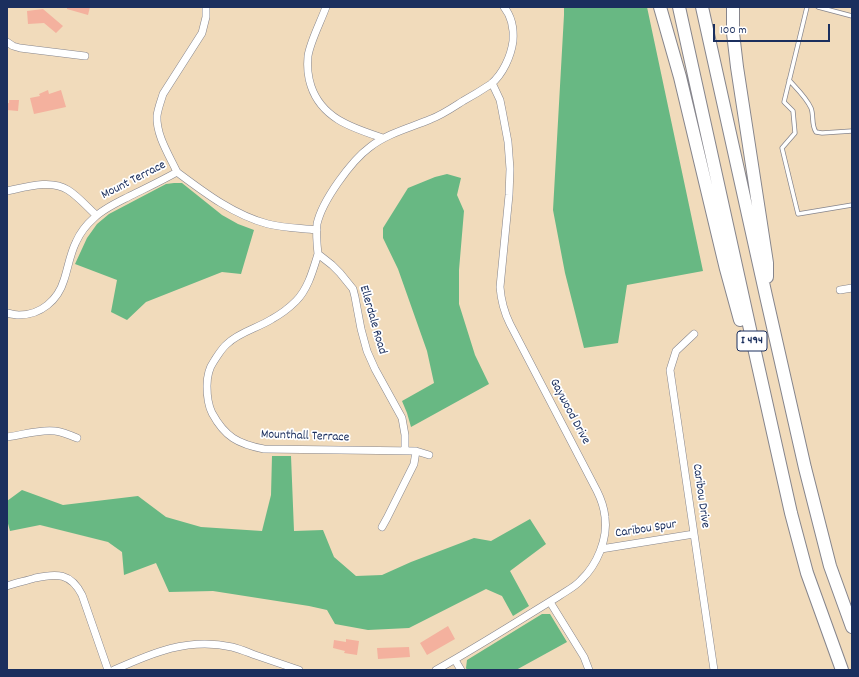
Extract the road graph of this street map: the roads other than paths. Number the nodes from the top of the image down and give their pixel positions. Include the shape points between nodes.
1 (206, 7) edge
2 (326, 7) edge
3 (504, 7) edge
4 (660, 7) edge
5 (680, 7) edge
6 (702, 7) edge
7 (733, 7) edge
8 (807, 7) edge
9 (818, 7) edge
10 (852, 16) edge
11 (7, 42) edge
12 (85, 56) dead end
13 (789, 80) junction
14 (492, 83) junction
15 (852, 131) edge
16 (383, 138) junction
17 (177, 172) junction
18 (7, 191) edge
19 (852, 205) edge
20 (96, 215) junction
21 (317, 230) junction
22 (318, 254) junction
23 (852, 288) edge
24 (840, 290) dead end
25 (766, 296) junction
26 (7, 313) edge
27 (694, 334) dead end
28 (757, 361) junction
29 (7, 437) edge
30 (77, 438) dead end
31 (405, 451) junction
32 (416, 451) junction
33 (429, 456) dead end
34 (382, 527) dead end
35 (694, 534) junction
36 (602, 549) junction
37 (7, 586) edge
38 (550, 602) junction
39 (852, 627) edge
40 (455, 660) junction
41 (108, 670) edge
42 (114, 670) edge
43 (299, 670) edge
44 (436, 670) edge
45 (461, 670) edge
46 (589, 670) edge
47 (714, 670) edge
48 (842, 670) edge

1 - 17 street via 206,21 202,33 163,94 159,105 158,129
2 - 16 street via 308,55 309,80 315,96 334,118
3 - 14 street via 513,27 512,46 505,66
4 - 28 highway via 680,77 726,269 742,326
5 - 28 highway, I 494
6 - 25 highway, I 494
7 - 25 highway via 737,67 767,263
8 - 13 lane
9 - 10 lane
11 - 12 street via 20,48
13 - 15 lane via 812,110 816,132
13 - 19 lane via 784,102 793,111 795,133 782,148 798,214
14 - 16 street via 432,119
14 - 36 street, Gaywood Drive via 500,100 510,168 500,287 504,312 603,504 605,534
16 - 21 street via 369,147 340,181 320,215
17 - 20 street, Mount Terrace
17 - 21 street, Mount Terrace via 231,210 250,219 276,226
18 - 20 street via 46,184 55,185 67,189
20 - 26 street, Mount Terrace via 76,242 60,292 52,302 43,309 31,313
21 - 22 street
22 - 31 street, Ellerdale Road via 332,265 353,289 367,351 402,418
22 - 31 street, Mounthall Terrace via 307,286 297,300 271,320 227,343 218,354 207,380 210,408 225,432 250,446 264,449
23 - 24 street
25 - 39 highway, I 494 via 830,566
27 - 35 street, Caribou Drive via 676,350 670,370
28 - 48 highway, I 494 via 807,573
29 - 30 street via 55,431
31 - 32 street, Mounthall Terrace
32 - 33 street, Mounthall Terrace
32 - 34 street via 414,464
35 - 36 street, Caribou Spur
35 - 47 street, Caribou Drive
36 - 38 street, Gaywood Drive via 581,581
37 - 41 street via 51,575 65,576 72,581 82,596
38 - 40 street, Gaywood Drive
38 - 46 street via 584,657
40 - 44 street, Gaywood Drive
40 - 45 street
42 - 43 street via 175,647 207,644 232,647

